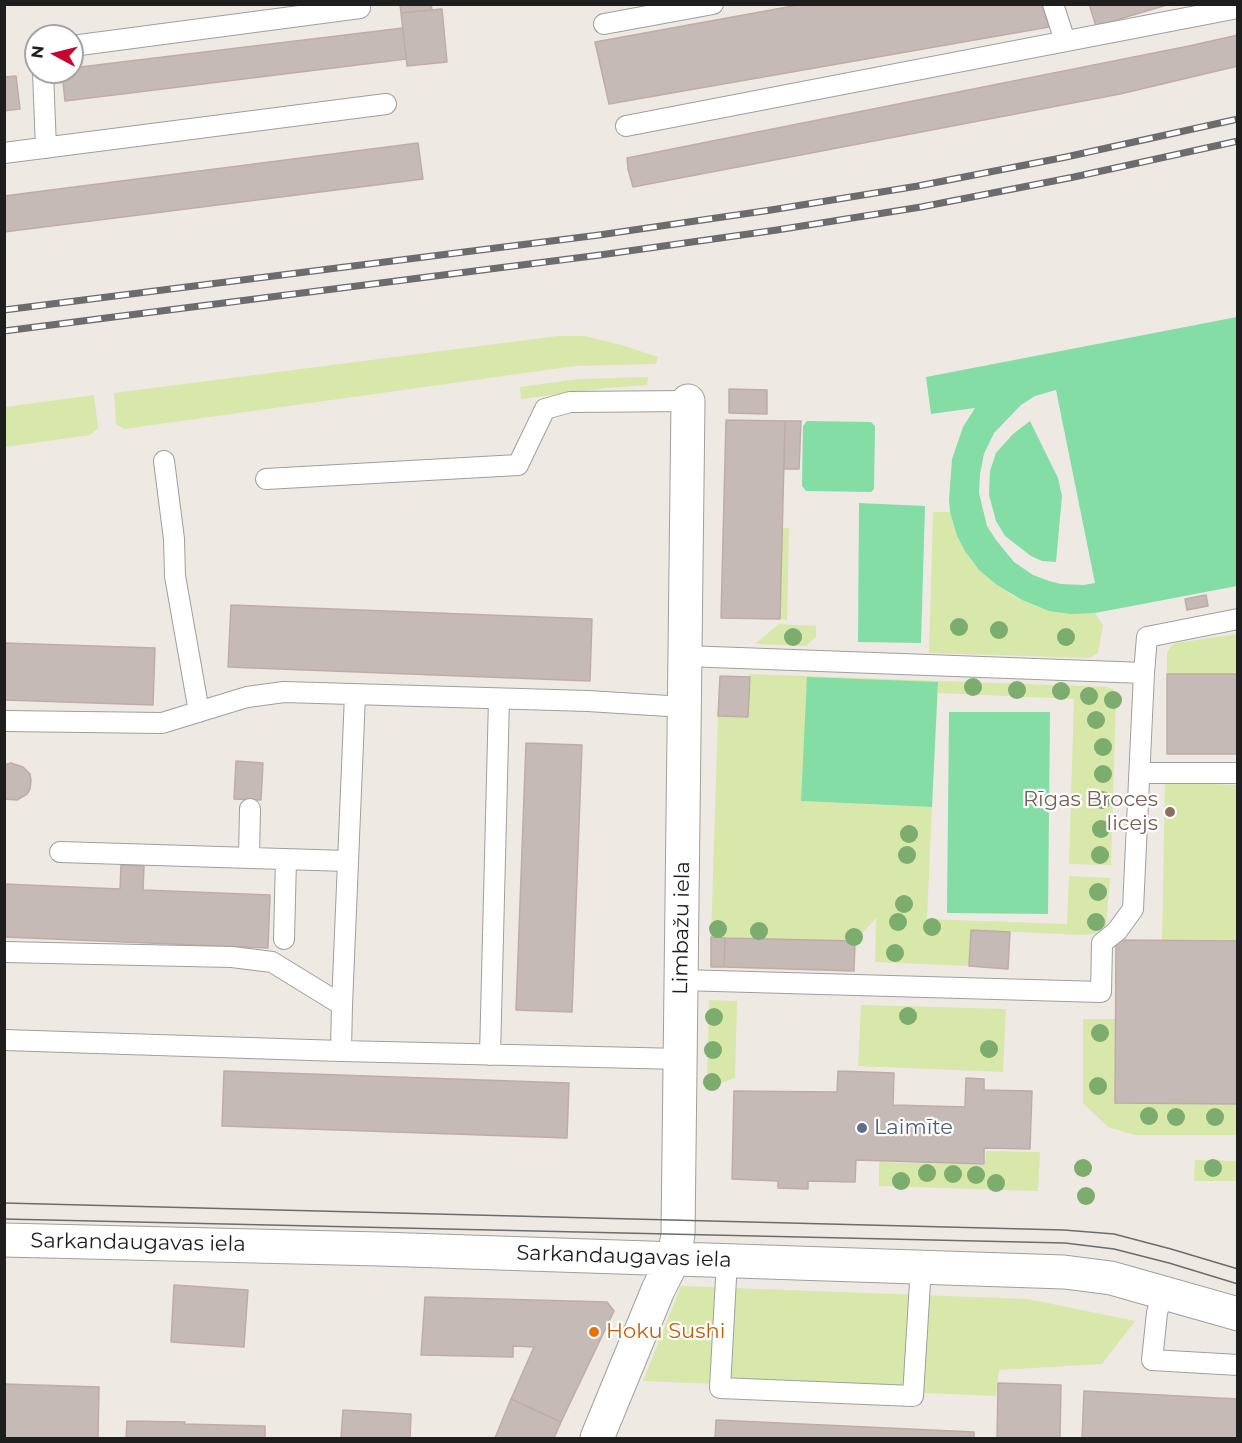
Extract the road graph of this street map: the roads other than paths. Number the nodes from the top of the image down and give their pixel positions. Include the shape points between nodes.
1 (360, 4) edge
2 (713, 4) edge
3 (1053, 4) edge
4 (1238, 8) edge
5 (604, 24) dead end
6 (1065, 41) junction
7 (84, 44) edge
8 (43, 84) edge
9 (386, 104) dead end
10 (626, 126) dead end
11 (46, 148) junction
12 (4, 153) edge
13 (688, 401) joint
14 (164, 461) dead end
15 (266, 479) dead end
16 (1238, 619) edge
17 (685, 656) junction
18 (1144, 673) junction
19 (355, 695) junction
20 (499, 699) junction
21 (684, 707) junction
22 (199, 712) junction
23 (4, 721) edge
24 (1141, 773) junction
25 (1238, 773) edge
26 (250, 810) dead end
27 (60, 852) dead end
28 (249, 857) junction
29 (286, 859) junction
30 (347, 861) junction
31 (284, 939) dead end
32 (4, 952) edge
33 (681, 980) junction
34 (342, 1005) junction
35 (4, 1040) edge
36 (341, 1051) junction
37 (490, 1054) junction
38 (681, 1059) junction
39 (4, 1240) edge
40 (674, 1258) junction
41 (727, 1260) junction
42 (921, 1266) junction
43 (1163, 1292) junction
44 (1238, 1314) edge
45 (1238, 1365) edge
46 (597, 1438) edge

1 - 7 lane via 360,8
2 - 5 lane
3 - 6 lane
4 - 6 lane
6 - 10 lane
8 - 11 lane
9 - 11 lane
11 - 12 lane
13 - 15 lane via 570,402 545,409 518,465
13 - 17 street, Limbažu iela
14 - 22 lane via 175,576
16 - 18 lane via 1147,637
17 - 18 lane
17 - 21 street, Limbažu iela
18 - 24 lane
19 - 20 lane
19 - 22 lane via 284,692 247,697
19 - 30 lane
20 - 21 lane
20 - 37 lane
21 - 33 street, Limbažu iela
22 - 23 lane via 162,723
24 - 25 lane
24 - 33 lane via 1133,909 1102,944 1101,992
26 - 28 lane
27 - 28 lane
28 - 29 lane
29 - 30 lane
29 - 31 lane
30 - 34 lane
32 - 34 lane via 232,957 272,962
33 - 38 street, Limbažu iela
34 - 36 lane
35 - 36 lane
36 - 37 lane
37 - 38 lane
38 - 40 street, Limbažu iela
39 - 40 street, Sarkandaugavas iela
40 - 41 street, Sarkandaugavas iela
40 - 46 street, Limbažu iela
41 - 42 street, Sarkandaugavas iela
41 - 42 lane via 720,1388 914,1396
42 - 43 street, Sarkandaugavas iela via 1064,1272 1111,1278
43 - 44 street, Sarkandaugavas iela
43 - 45 lane via 1152,1360

